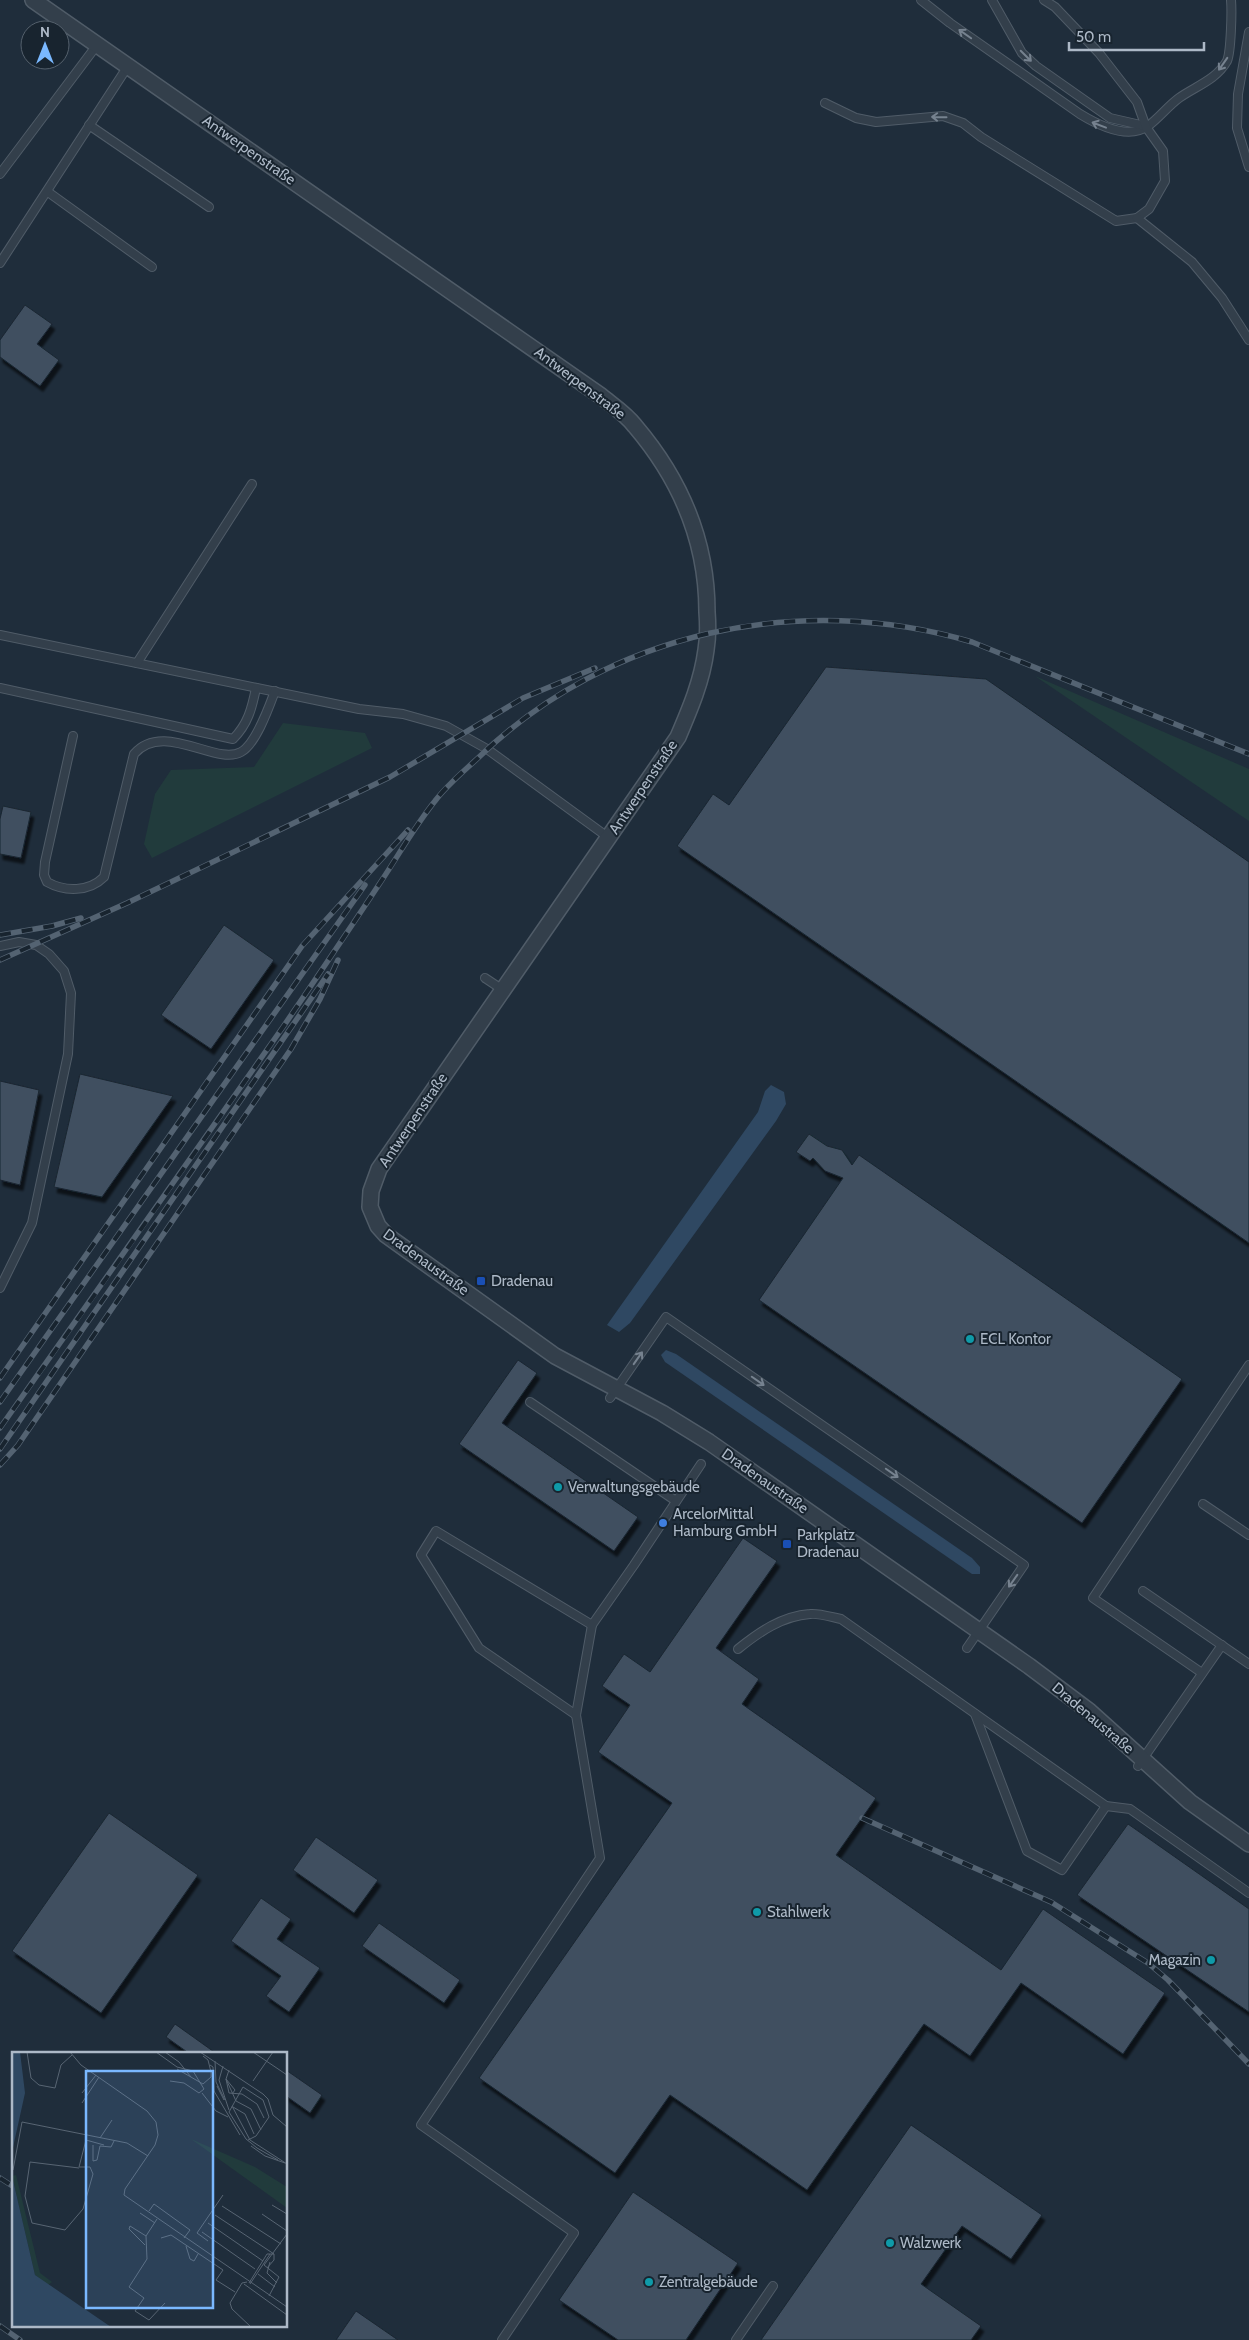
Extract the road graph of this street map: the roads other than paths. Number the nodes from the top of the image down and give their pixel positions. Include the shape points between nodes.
1 (33, 0) edge
2 (921, 0) edge
3 (992, 0) edge
4 (1044, 0) edge
5 (1231, 0) edge
6 (1249, 32) edge
7 (97, 45) junction
8 (128, 66) junction
9 (825, 102) dead end
10 (89, 125) junction
11 (1146, 127) junction
12 (1249, 167) edge
13 (0, 174) edge
14 (48, 192) junction
15 (210, 207) dead end
16 (1138, 218) junction
17 (0, 263) edge
18 (152, 267) dead end
19 (1249, 340) edge
20 (252, 484) dead end
21 (0, 635) edge
22 (137, 663) junction
23 (0, 688) edge
24 (256, 688) junction
25 (275, 692) junction
26 (73, 736) dead end
27 (609, 838) junction
28 (0, 946) edge
29 (485, 978) dead end
30 (503, 990) junction
31 (370, 1207) joint
32 (0, 1288) edge
33 (1249, 1365) edge
34 (613, 1393) junction
35 (530, 1402) dead end
36 (701, 1464) dead end
37 (676, 1501) junction
38 (1203, 1504) dead end
39 (1249, 1535) edge
40 (1143, 1591) dead end
41 (592, 1625) junction
42 (978, 1631) junction
43 (1222, 1645) junction
44 (967, 1648) dead end
45 (738, 1649) dead end
46 (1249, 1664) edge
47 (1202, 1673) junction
48 (975, 1714) junction
49 (576, 1715) junction
50 (1140, 1763) junction
51 (1106, 1806) junction
52 (1249, 1844) edge
53 (1249, 1893) edge
54 (773, 2286) dead end
55 (502, 2340) edge
56 (736, 2340) edge

1 - 7 street, Antwerpenstraße
11 -> 2 lane via 1127,132 1098,126
3 -> 11 lane via 1022,53 1036,66 1110,118
4 - 11 lane via 1056,7 1099,53 1137,102
5 -> 11 lane via 1227,60 1210,80 1180,98
6 - 12 lane via 1238,94 1236,128
7 - 8 street, Antwerpenstraße
7 - 13 lane
8 - 10 lane
8 - 27 street, Antwerpenstraße via 601,396 634,424 659,457 686,504 701,546 708,590 706,651 696,693 678,737
16 -> 9 lane via 1116,221 963,123 944,116 876,122 856,118
10 - 14 lane
10 - 15 lane
11 - 16 lane via 1163,151 1165,180 1149,209
14 - 17 lane
14 - 18 lane
16 - 19 lane via 1192,262 1222,298
20 - 22 lane
21 - 22 lane
22 - 24 lane
23 - 24 lane via 233,739 243,729 251,712
24 - 25 lane
25 - 26 lane via 250,743 241,752 228,755 164,741 141,746 134,754 104,877 98,883 66,890 47,882 44,875
25 - 27 lane via 359,709 403,714 446,726 487,749
27 - 30 street, Antwerpenstraße
28 - 32 lane via 19,942 36,945 64,971 71,993 68,1054 32,1223
29 - 30 lane
30 - 31 street, Antwerpenstraße via 380,1169 371,1191
31 - 34 street, Dradenaustraße via 378,1226 405,1249 555,1356
33 - 47 lane via 1094,1598
34 - 42 street, Dradenaustraße via 709,1442
34 -> 42 lane via 666,1316 1024,1565
35 - 37 lane
36 - 37 lane
37 - 41 lane
38 - 39 lane
40 - 43 lane
41 - 49 lane
41 - 49 lane via 436,1531 422,1555 478,1648
42 - 44 lane
42 - 50 street, Dradenaustraße via 1089,1711
43 - 46 lane
43 - 47 lane
45 - 48 lane via 760,1630 785,1620 811,1614 841,1619
47 - 50 lane
48 - 51 lane
48 - 51 lane via 1028,1851 1062,1870
49 - 55 lane via 600,1858 421,2125 574,2233
50 - 52 street, Dradenaustraße
51 - 53 lane via 1130,1809
54 - 56 lane

